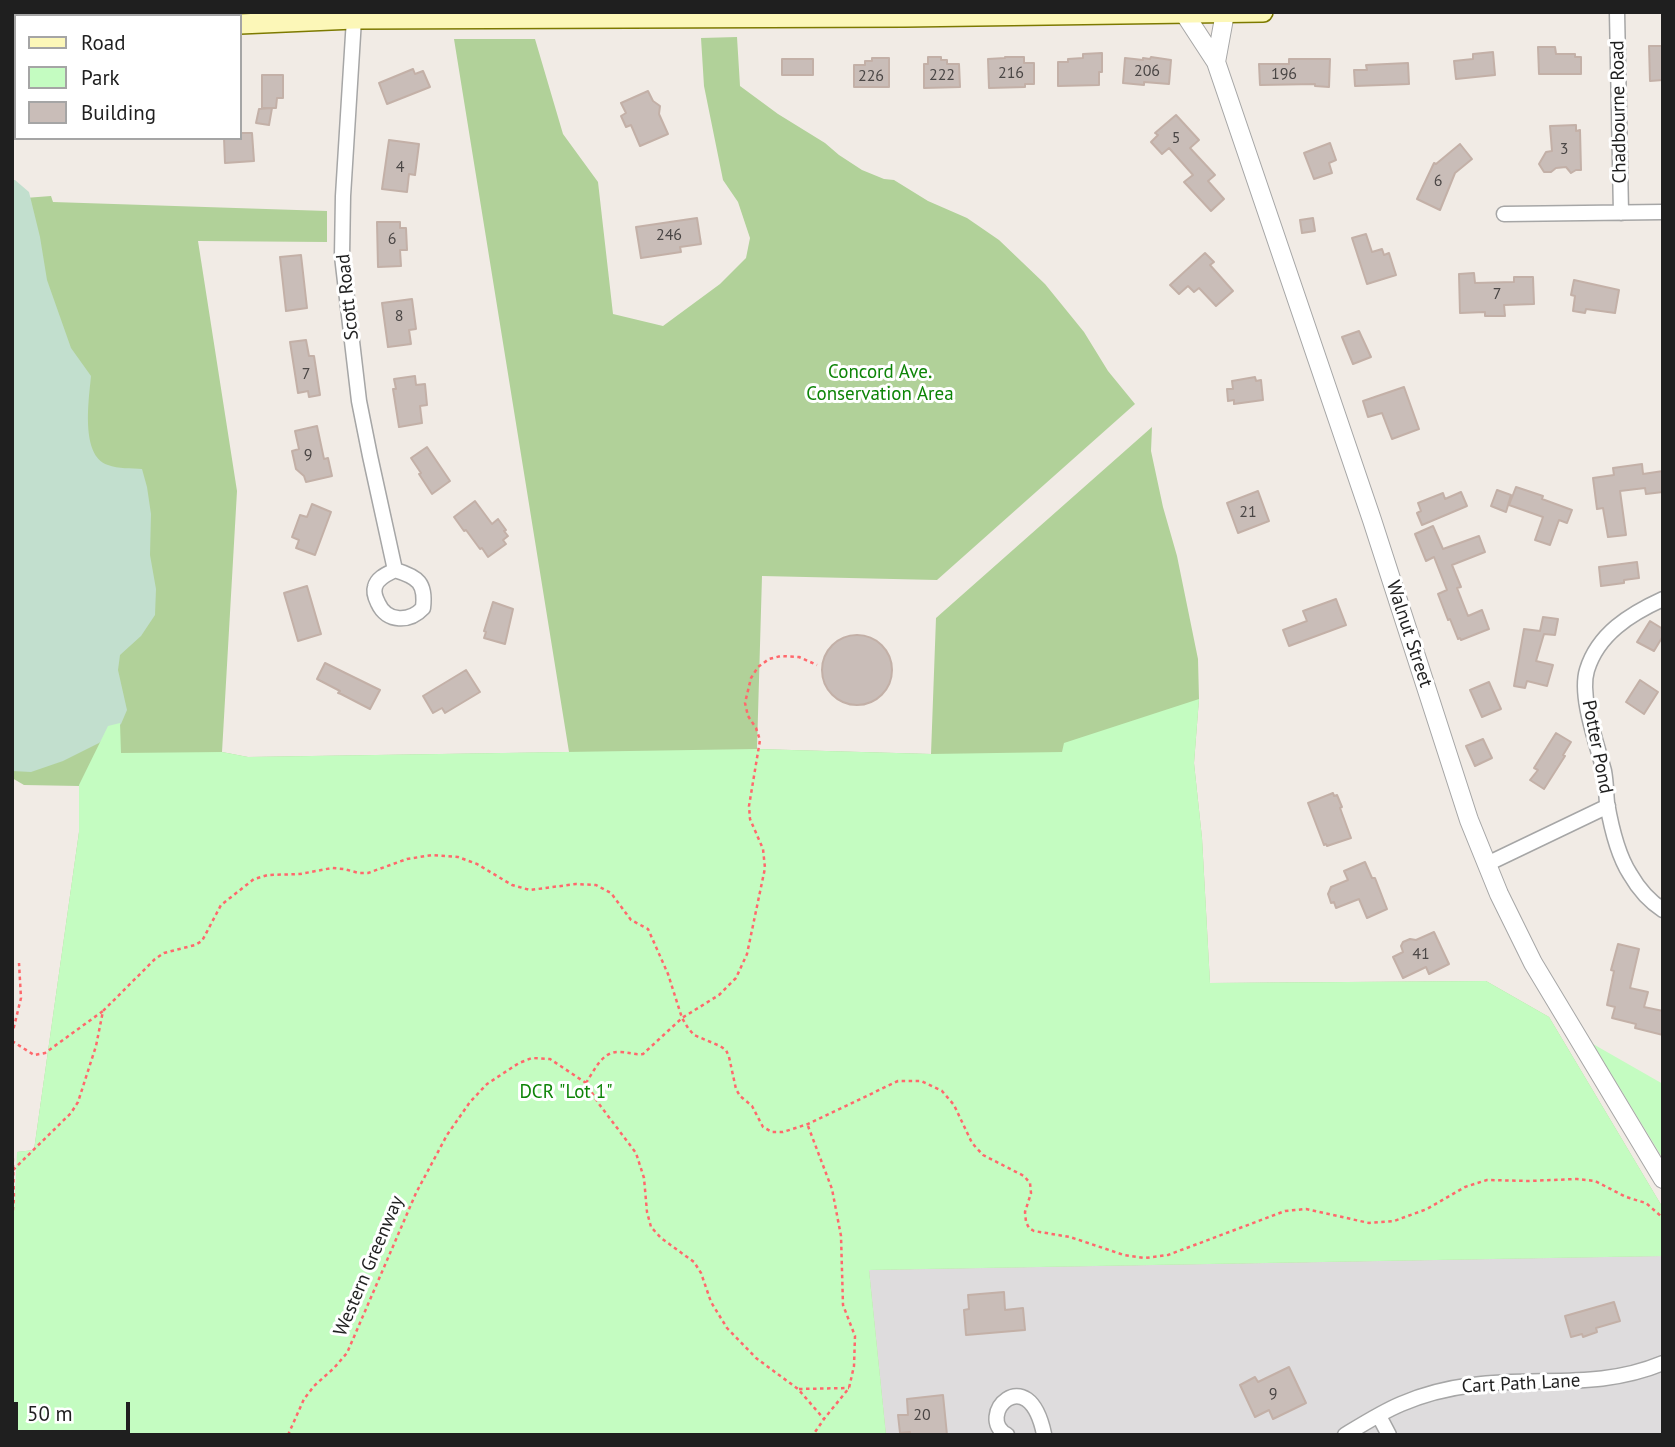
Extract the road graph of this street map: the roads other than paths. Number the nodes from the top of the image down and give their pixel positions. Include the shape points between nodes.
1 (1263, 12) edge
2 (1617, 12) edge
3 (1184, 13) edge
4 (1225, 13) edge
5 (937, 15) edge
6 (358, 17) edge
7 (242, 24) edge
8 (1216, 62) junction
9 (1663, 212) edge
10 (1621, 213) junction
11 (1504, 214) dead end
12 (395, 570) dead end
13 (1663, 599) edge
14 (1608, 806) junction
15 (1487, 864) junction
16 (1663, 909) edge
17 (1663, 1179) edge
18 (1663, 1363) edge
19 (1379, 1416) junction
20 (1007, 1435) edge
21 (1044, 1435) edge
22 (1345, 1435) edge
23 (1389, 1435) edge

1 - 4 main road
2 - 10 street, Chadbourne Road
3 - 4 main road
3 - 5 main road
3 - 8 street, Walnut Street
4 - 8 street, Walnut Street
5 - 6 main road
6 - 7 main road
6 - 12 street, Scott Road via 342,256 359,401
8 - 15 street, Walnut Street
9 - 10 street
10 - 11 street
13 - 14 street, Potter Pond via 1614,628 1600,643 1586,672 1586,701
14 - 15 street, Potter Pond
14 - 16 street, Potter Pond via 1629,874 1652,903
15 - 17 street, Walnut Street via 1536,970
18 - 19 street, Cart Path Lane via 1614,1378 1447,1389 1399,1404
19 - 22 street, Cart Path Lane
19 - 23 street
20 - 21 street via 997,1422 998,1409 1005,1399 1015,1396 1031,1401

